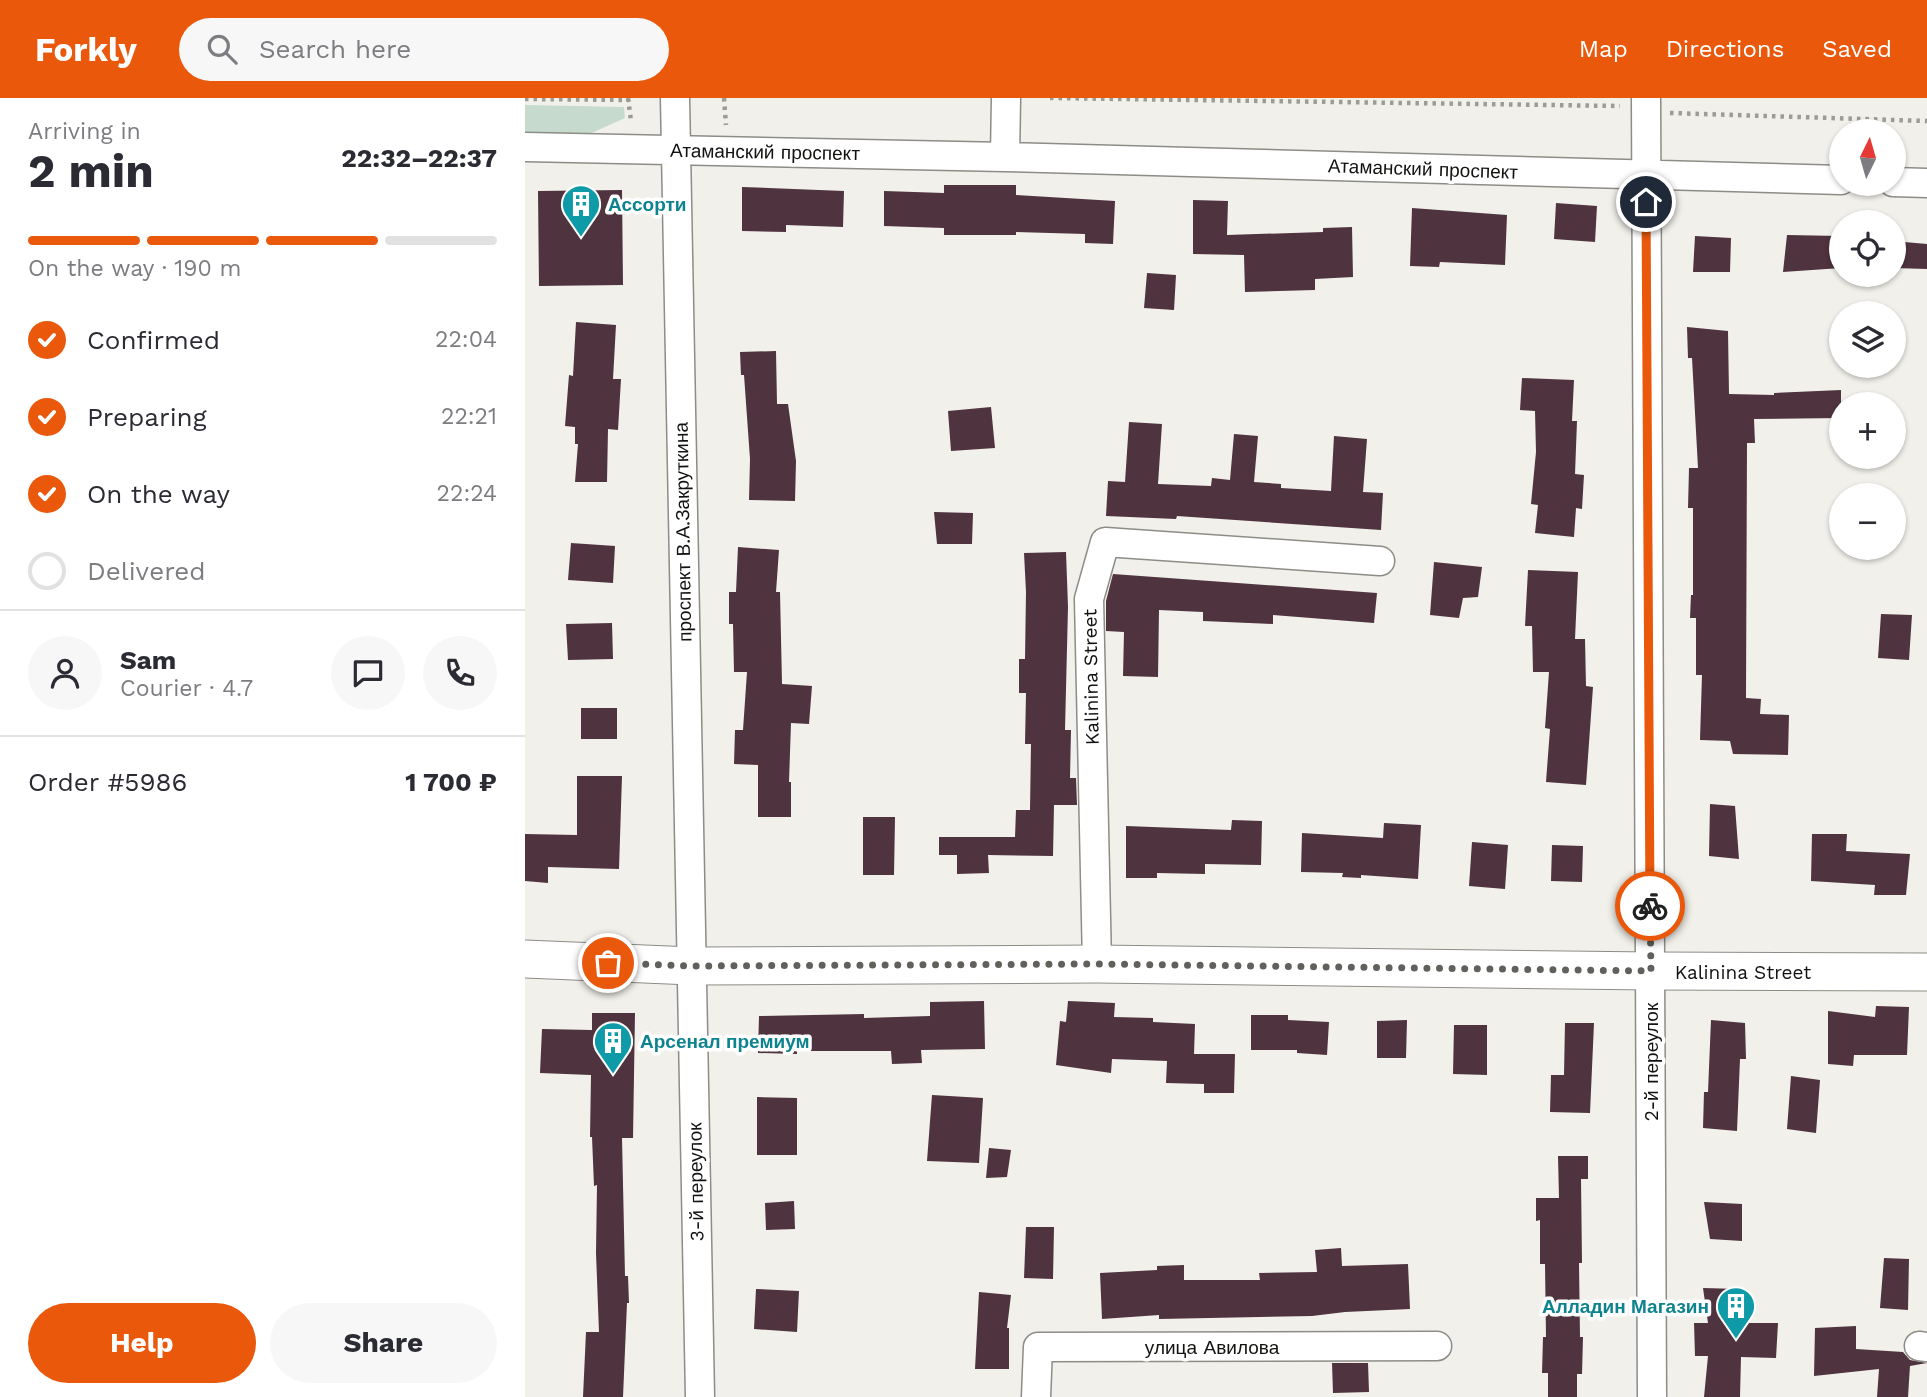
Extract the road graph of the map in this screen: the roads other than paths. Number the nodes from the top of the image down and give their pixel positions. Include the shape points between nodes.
1 (675, 98) edge
2 (1006, 98) edge
3 (1646, 104) edge
4 (525, 147) edge
5 (675, 149) junction
6 (1005, 157) junction
7 (1646, 175) junction
8 (1829, 180) edge
9 (1906, 182) edge
10 (1927, 183) edge
11 (1380, 561) dead end
12 (525, 959) edge
13 (1097, 964) junction
14 (692, 966) junction
15 (1651, 971) junction
16 (1927, 972) edge
17 (1437, 1346) dead end
18 (700, 1397) edge
19 (1036, 1397) edge
20 (1652, 1397) edge

1 - 5 street, проспект В.А.Закруткина
2 - 6 street
3 - 7 street, 2-й переулок
4 - 5 street, Атаманский проспект
5 - 6 street, Атаманский проспект
5 - 14 street, проспект В.А.Закруткина
6 - 7 street, Атаманский проспект
7 - 8 street, Атаманский проспект
7 - 15 street, 2-й переулок
9 - 10 street
11 - 13 street, Kalinina Street via 1105,541 1090,599
12 - 14 main road, Kalinina Street
13 - 14 main road, Kalinina Street
13 - 15 main road, Kalinina Street
14 - 18 street, 3-й переулок
15 - 16 main road, Kalinina Street
15 - 20 street, 2-й переулок
17 - 19 street, улица Авилова via 1038,1347

